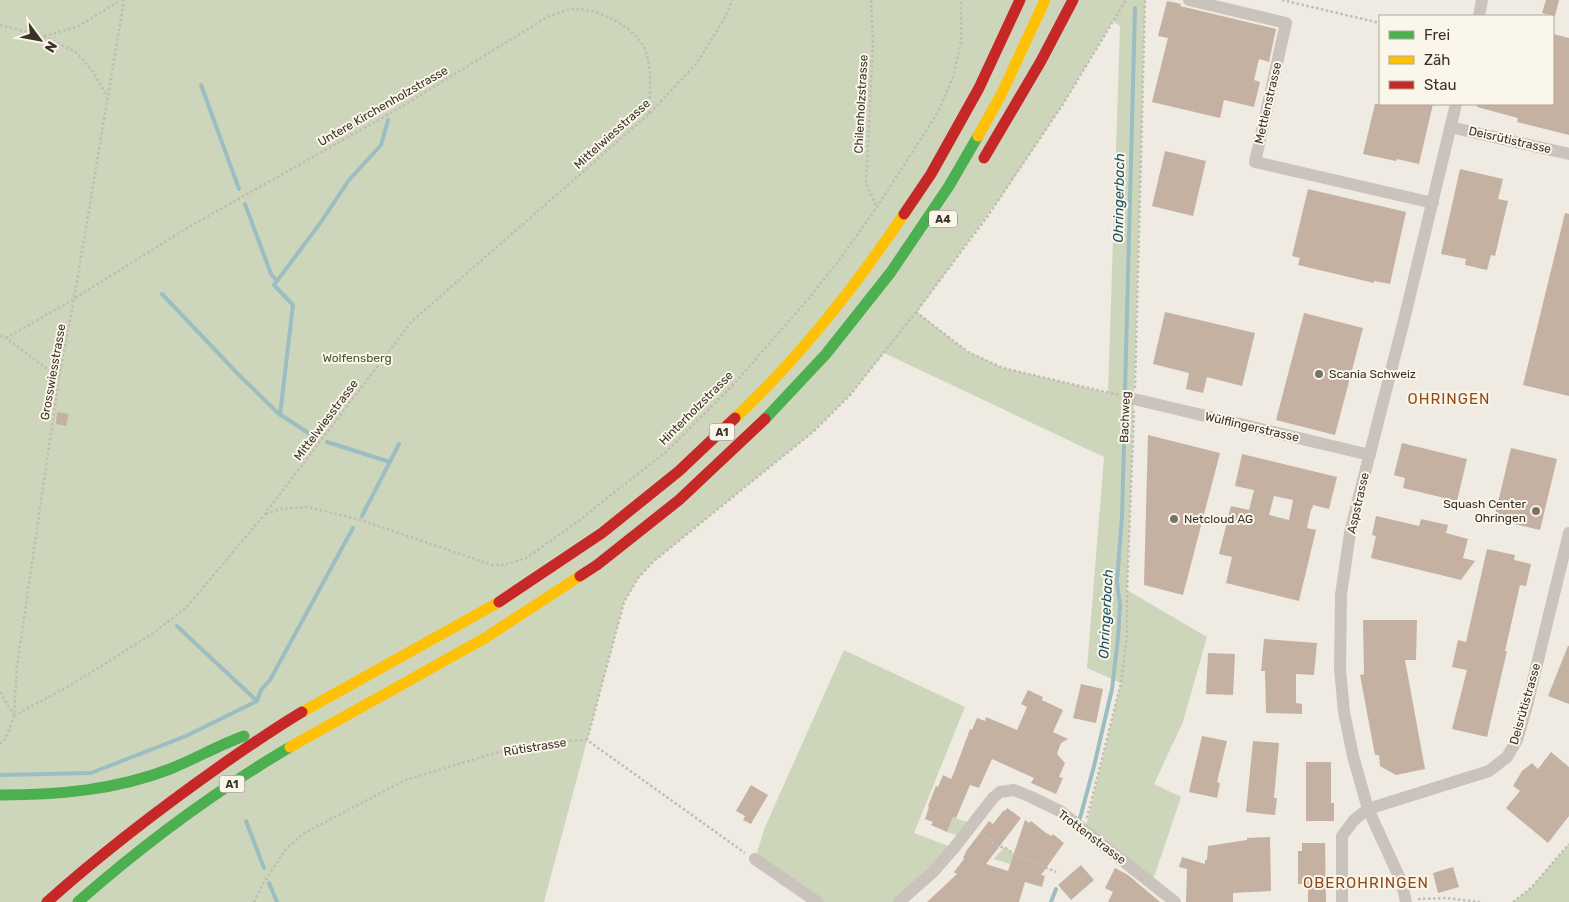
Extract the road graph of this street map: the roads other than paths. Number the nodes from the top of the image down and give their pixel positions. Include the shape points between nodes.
1 (1020, 0) edge
2 (1045, 0) edge
3 (1073, 0) edge
4 (1189, 0) edge
5 (1482, 0) edge
6 (1479, 15) edge
7 (1456, 105) edge
8 (1450, 127) junction
9 (1569, 154) edge
10 (976, 170) dead end
11 (1432, 203) junction
12 (930, 235) dead end
13 (885, 281) junction
14 (1134, 399) road end
15 (1370, 455) junction
16 (1569, 532) edge
17 (283, 723) junction
18 (0, 795) edge
19 (1368, 809) junction
20 (754, 860) road end
21 (47, 902) edge
22 (78, 902) edge
23 (817, 902) edge
24 (899, 902) edge
25 (1174, 902) edge
26 (1342, 902) edge
27 (1406, 902) edge

1 - 17 highway, A1 via 974,98 901,220 826,320 735,419 634,508 547,572 468,621
2 - 13 highway, A1 via 978,138 943,197
3 - 10 highway via 1020,99
4 - 11 street, Mettlenstrasse via 1286,23 1255,162
5 - 6 street
7 - 8 street, Aspstrasse
8 - 9 street, Deisrütistrasse
8 - 11 street, Aspstrasse
11 - 15 street, Aspstrasse
12 - 13 highway, A4
13 - 22 highway, A1 via 821,361 769,417 700,482 628,542 509,624 239,779 164,831
14 - 15 street, Wülflingerstrasse
15 - 19 street, Aspstrasse via 1350,533 1339,637 1344,712
16 - 19 street, Deisrütistrasse via 1526,709 1517,740 1507,757 1489,771
17 - 18 highway, A1 via 237,738 168,769 119,783 60,794
17 - 21 highway, A1 via 151,814
19 - 26 street via 1342,836
19 - 27 street, Aspstrasse via 1402,883
20 - 23 street
24 - 25 street, Trottenstrasse via 933,872 993,798 1000,792 1014,790 1060,811

